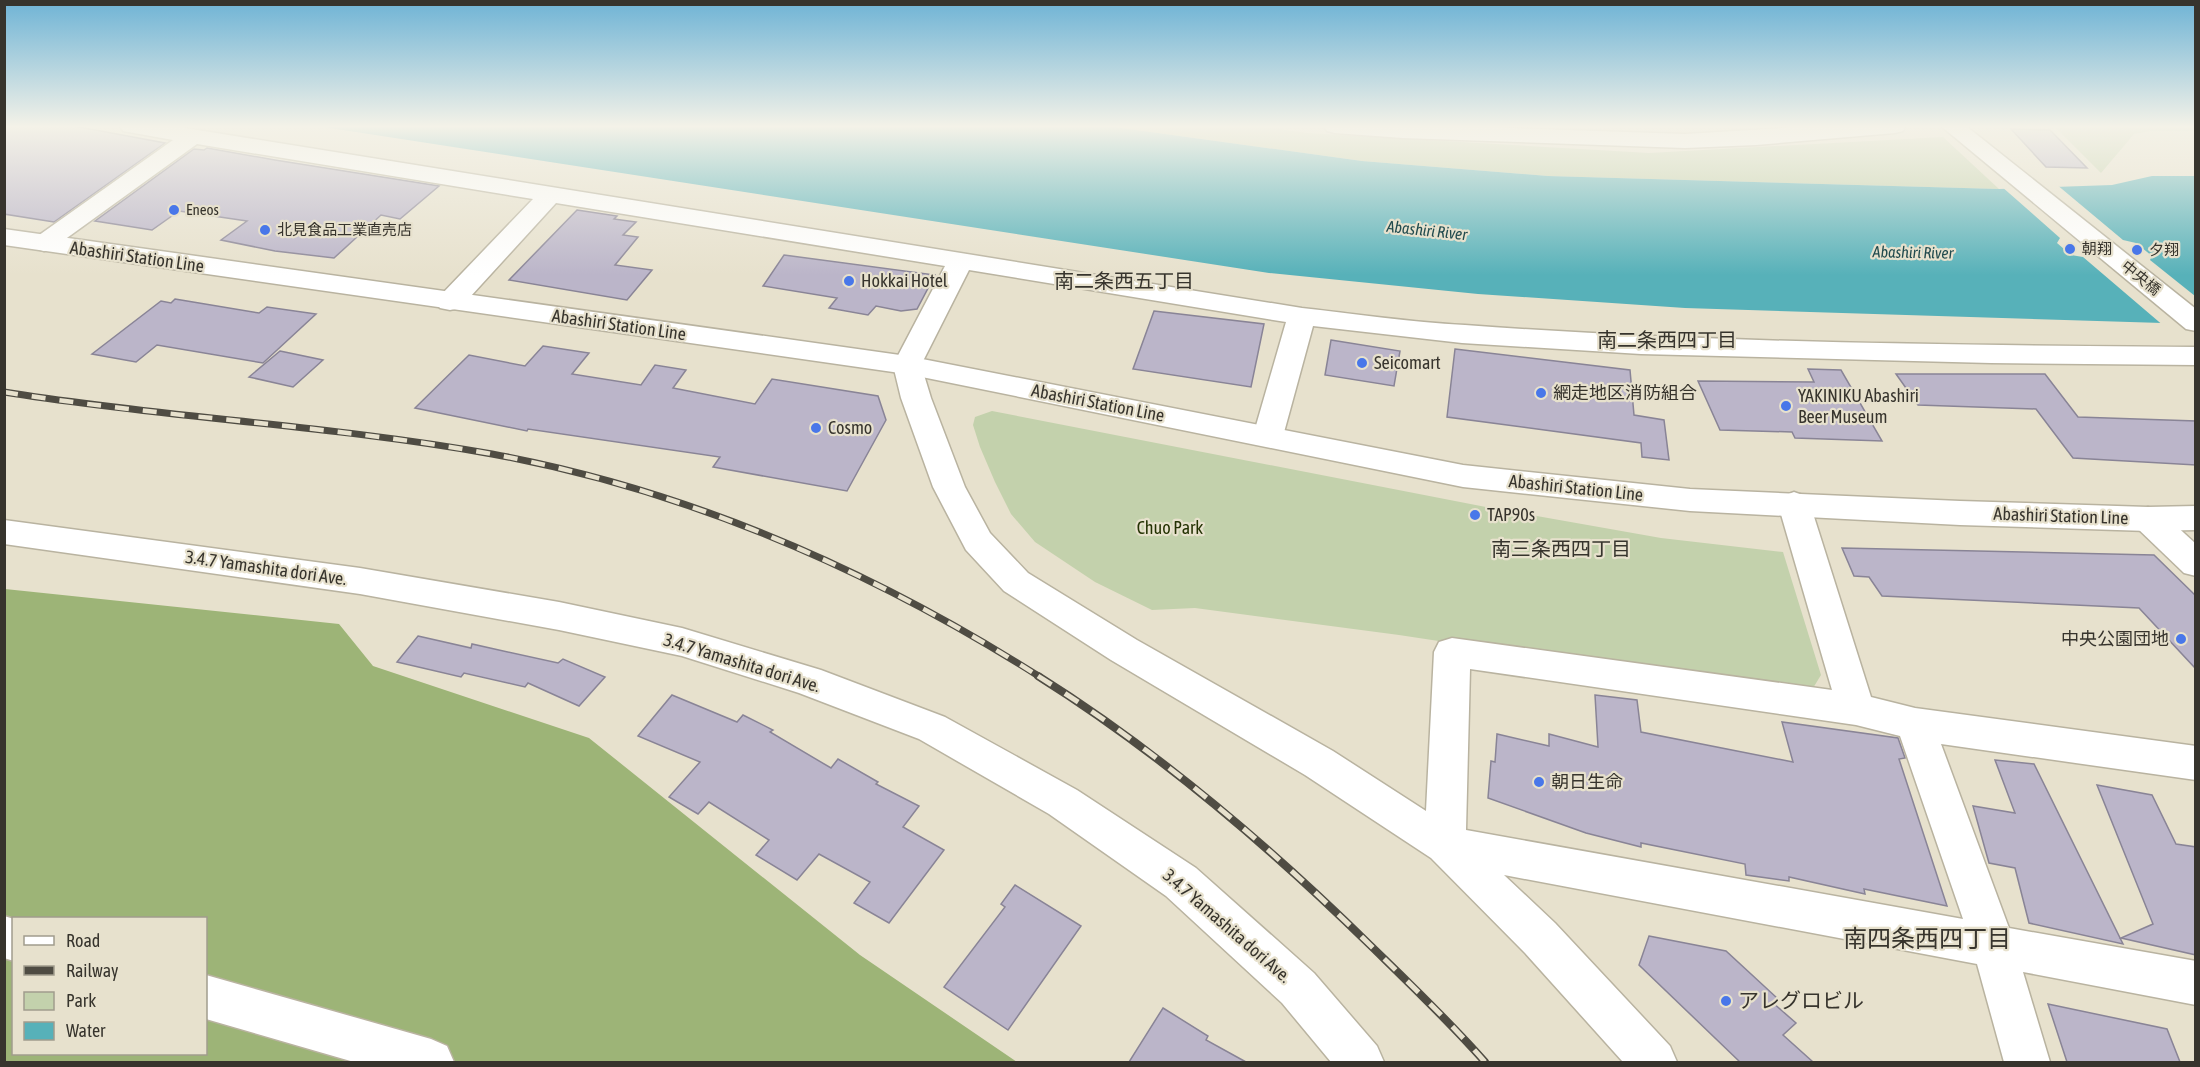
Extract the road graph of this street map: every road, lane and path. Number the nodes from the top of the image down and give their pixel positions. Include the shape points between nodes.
1 (138, 176) edge
2 (434, 176) edge
3 (2016, 176) edge
4 (550, 195) junction
5 (4, 237) edge
6 (44, 243) junction
7 (960, 262) junction
8 (450, 302) junction
9 (1302, 316) junction
10 (2196, 323) edge
11 (2196, 356) edge
12 (907, 365) junction
13 (1268, 436) junction
14 (1794, 504) junction
15 (2196, 518) edge
16 (2148, 519) junction
17 (4, 532) edge
18 (2196, 564) edge
19 (1856, 709) junction
20 (1915, 723) junction
21 (2196, 763) edge
22 (1445, 845) junction
23 (1994, 947) junction
24 (2196, 983) edge
25 (207, 997) edge
26 (431, 1062) edge
27 (1361, 1062) edge
28 (1654, 1062) edge
29 (2027, 1062) edge

1 - 6 street
2 - 4 street
3 - 10 street, 中央橋
4 - 7 street
4 - 8 street
5 - 6 street, Abashiri Station Line
6 - 8 street, Abashiri Station Line
7 - 9 street
7 - 12 street
8 - 12 street, Abashiri Station Line
9 - 11 street via 1462,334 1641,345
9 - 13 street
12 - 13 street, Abashiri Station Line
12 - 22 street via 949,488 978,541 1016,582 1319,763
13 - 14 street, Abashiri Station Line via 1463,476 1690,500
14 - 16 street, Abashiri Station Line
14 - 19 street
15 - 16 street, Abashiri Station Line
16 - 18 street
17 - 27 street, 3.4.7 Yamashita dori Ave. via 360,581 682,642 808,681 922,724 1063,802 1181,882 1298,988
19 - 20 street
19 - 22 street via 1452,652
20 - 21 street
20 - 23 street
22 - 23 street
22 - 28 street via 1540,938
23 - 24 street
23 - 29 street
25 - 26 street

